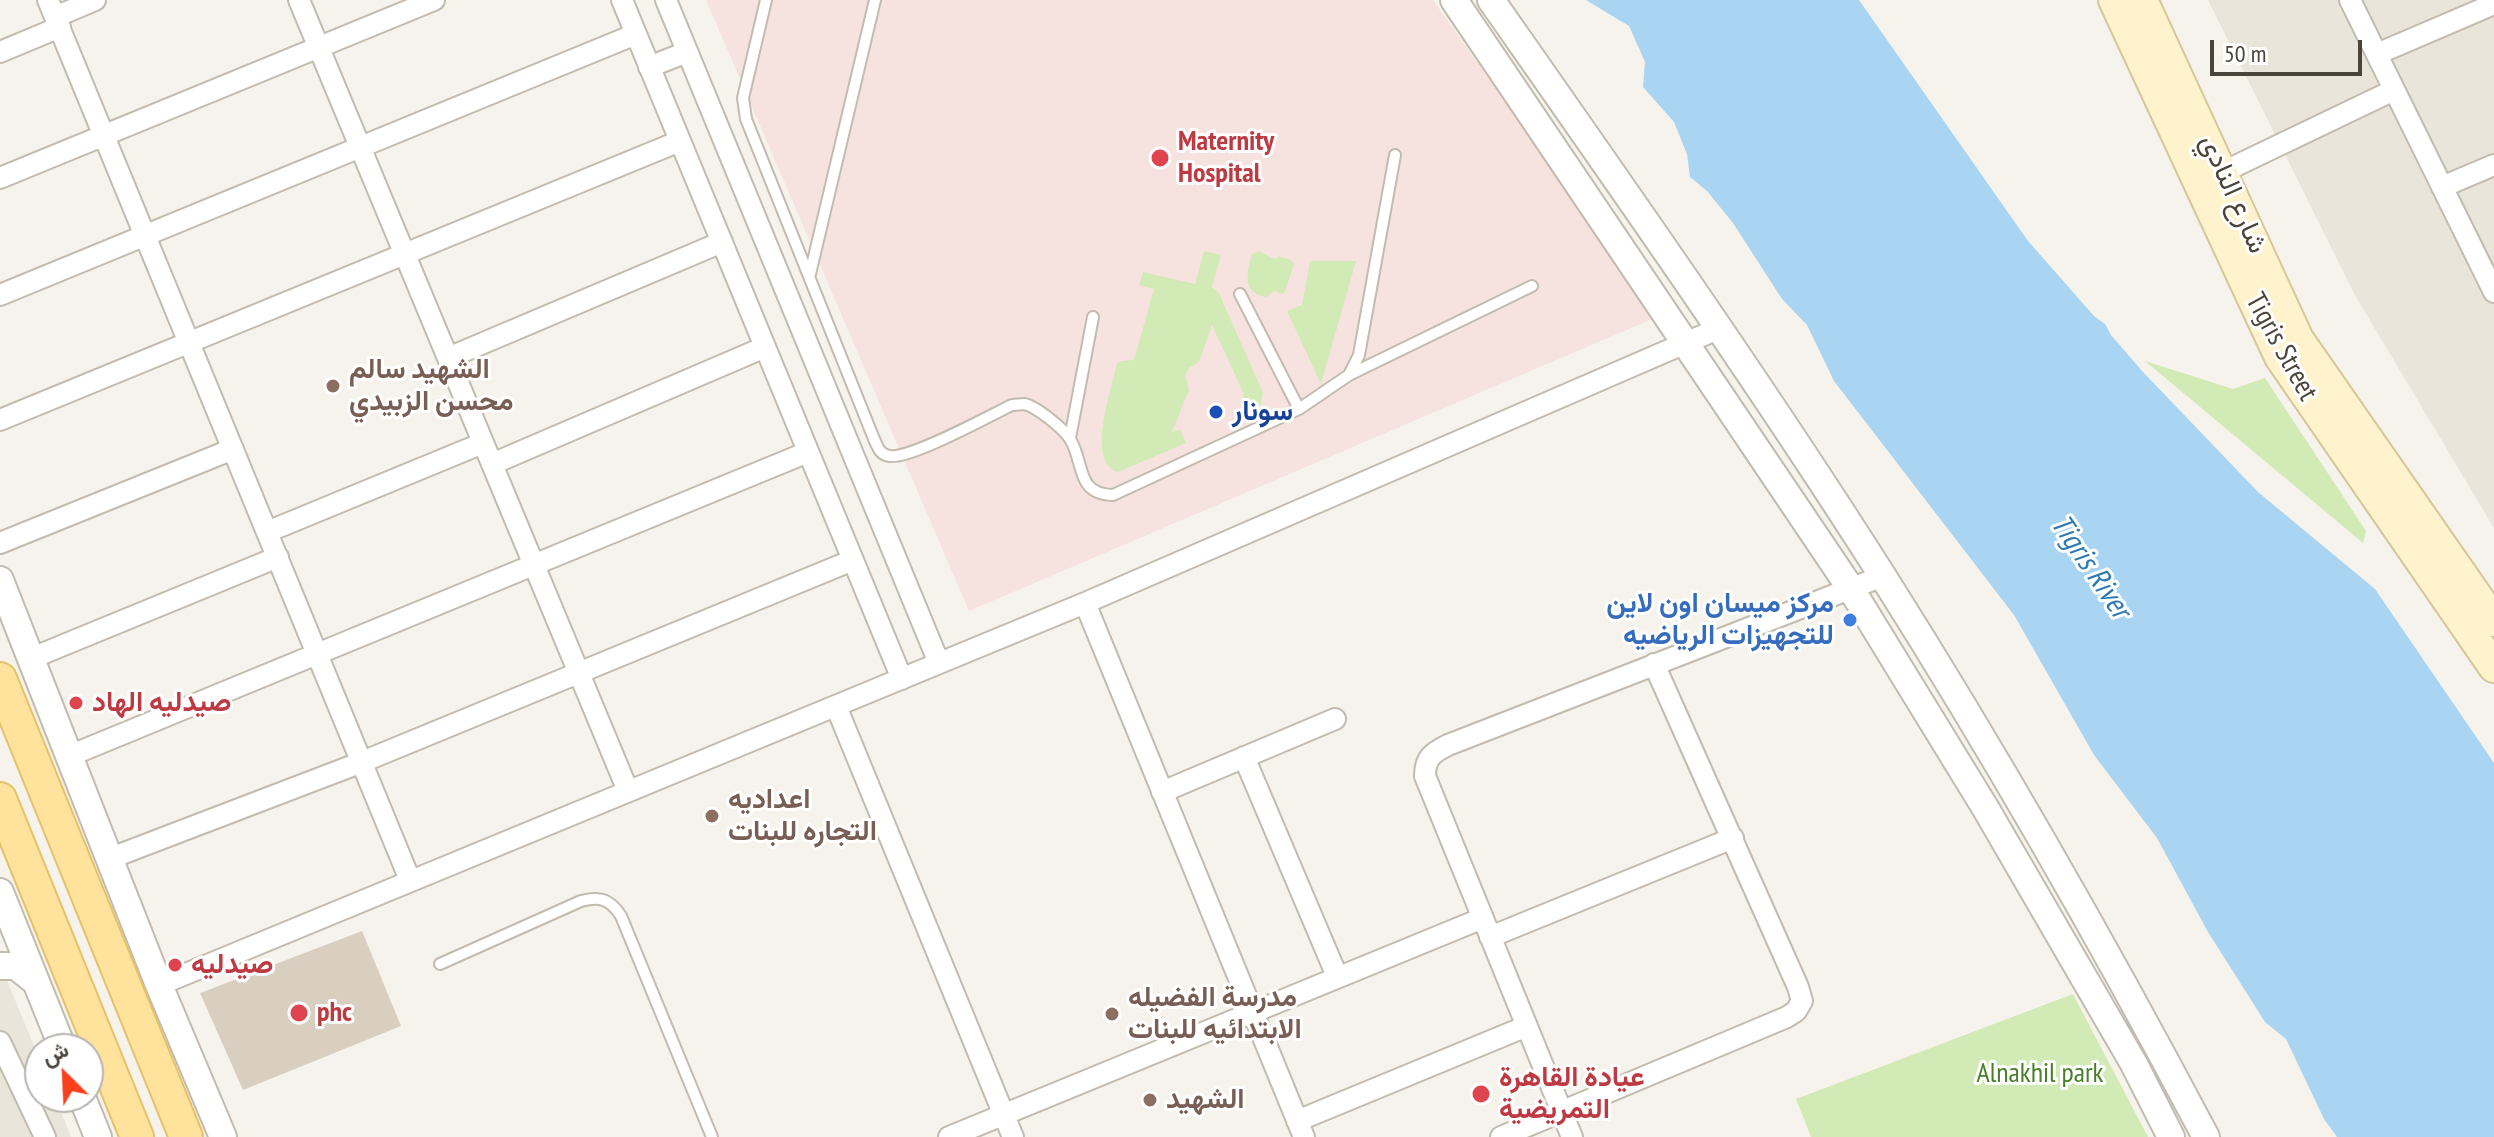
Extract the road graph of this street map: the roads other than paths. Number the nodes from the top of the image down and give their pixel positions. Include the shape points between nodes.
1 (95, 0) edge
2 (299, 0) edge
3 (434, 0) edge
4 (622, 0) edge
5 (666, 0) edge
6 (766, 0) edge
7 (875, 0) edge
8 (1454, 0) edge
9 (1491, 0) edge
10 (2114, 0) edge
11 (2142, 0) edge
12 (2350, 0) edge
13 (2494, 4) edge
14 (54, 15) edge
15 (636, 34) junction
16 (318, 47) junction
17 (0, 52) edge
18 (687, 52) junction
19 (2377, 54) junction
20 (649, 67) junction
21 (2394, 90) junction
22 (104, 135) junction
23 (680, 141) junction
24 (360, 147) junction
25 (1395, 155) dead end
26 (2494, 165) edge
27 (2223, 172) junction
28 (0, 178) edge
29 (2442, 187) junction
30 (145, 235) junction
31 (722, 242) junction
32 (405, 254) junction
33 (809, 276) junction
34 (1532, 286) dead end
35 (2494, 292) edge
36 (1240, 294) dead end
37 (0, 295) edge
38 (1093, 317) dead end
39 (1720, 328) junction
40 (189, 343) junction
41 (1687, 343) junction
42 (765, 347) junction
43 (448, 358) junction
44 (1349, 375) junction
45 (1299, 409) junction
46 (0, 420) edge
47 (1070, 438) junction
48 (483, 443) junction
49 (233, 449) junction
50 (808, 452) junction
51 (492, 464) junction
52 (267, 532) junction
53 (0, 543) edge
54 (278, 557) junction
55 (853, 560) junction
56 (534, 565) junction
57 (1883, 576) junction
58 (0, 580) edge
59 (1851, 589) junction
60 (1085, 603) junction
61 (2494, 621) edge
62 (317, 654) junction
63 (32, 658) junction
64 (939, 663) junction
65 (1654, 664) junction
66 (2494, 667) edge
67 (579, 673) junction
68 (0, 679) edge
69 (902, 679) junction
70 (836, 706) junction
71 (1335, 719) dead end
72 (69, 756) junction
73 (1244, 757) junction
74 (362, 762) junction
75 (628, 791) junction
76 (1162, 792) junction
77 (0, 799) edge
78 (1733, 838) junction
79 (111, 858) junction
80 (410, 880) junction
81 (0, 893) edge
82 (0, 912) edge
83 (1486, 927) junction
84 (440, 964) dead end
85 (0, 966) edge
86 (1337, 976) junction
87 (36, 982) junction
88 (159, 985) junction
89 (1252, 1012) junction
90 (1527, 1026) junction
91 (57, 1033) edge
92 (0, 1042) edge
93 (1562, 1112) junction
94 (88, 1113) edge
95 (1004, 1115) junction
96 (1300, 1129) edge
97 (45, 1137) edge
98 (98, 1137) edge
99 (137, 1137) edge
100 (186, 1137) edge
101 (223, 1137) edge
102 (712, 1137) edge
103 (949, 1137) edge
104 (1013, 1137) edge
105 (1501, 1137) edge
106 (1572, 1137) edge
107 (2171, 1137) edge
108 (2206, 1137) edge

1 - 14 street
2 - 16 street
3 - 16 street
4 - 15 street
5 - 18 street
6 - 33 lane via 743,98 746,119
7 - 33 lane
8 - 41 street
9 - 39 street
10 - 66 main road, Tigris Street via 2280,357
11 - 27 main road, شارع النادي
12 - 19 street
13 - 19 street
14 - 17 street
14 - 22 street
15 - 20 street
15 - 24 street
16 - 22 street
16 - 24 street
18 - 20 street
18 - 64 street
19 - 21 street
20 - 23 street
21 - 27 street
21 - 29 street
22 - 28 street
22 - 30 street
23 - 31 street
23 - 32 street
24 - 30 street
24 - 32 street
25 - 44 lane via 1359,355
26 - 29 street
27 - 61 main road, شارع النادي via 2298,339
29 - 35 street
30 - 37 street
30 - 40 street
31 - 42 street
31 - 43 street
32 - 40 street
32 - 43 street
33 - 47 lane via 879,451 887,456 918,449 1012,405 1039,410
34 - 44 lane
36 - 45 lane
38 - 47 lane
39 - 41 street
39 - 57 street
40 - 46 street
40 - 49 street
41 - 59 street
41 - 60 street
42 - 50 street
42 - 51 street
43 - 48 street
44 - 45 lane
45 - 47 lane via 1113,495 1086,485
48 - 51 street
48 - 52 street
49 - 52 street
49 - 53 street
50 - 55 street
50 - 56 street
51 - 56 street
52 - 54 street
54 - 62 street
54 - 63 street
55 - 67 street
55 - 69 street
56 - 62 street
56 - 67 street
57 - 59 street
57 - 108 street via 2014,791
58 - 63 street
59 - 65 street
59 - 107 street via 1986,809
60 - 64 street
60 - 76 street
62 - 72 street
62 - 74 street
63 - 72 street
64 - 69 street
65 - 78 street
65 - 83 street via 1448,745 1425,763 1425,776
67 - 74 street
67 - 75 street
68 - 100 main road
69 - 70 street
70 - 75 street
70 - 95 street
71 - 73 street
72 - 79 street
73 - 76 street
73 - 86 street
74 - 79 street
74 - 80 street
75 - 80 street
76 - 89 street
77 - 99 main road
78 - 83 street
78 - 93 street via 1798,987 1802,1001 1796,1011
79 - 88 street
80 - 88 street
81 - 82 street
81 - 87 street
83 - 86 street
83 - 90 street
84 - 102 lane via 581,901 605,899 621,916
85 - 87 street via 16,966
86 - 89 street
87 - 91 street
88 - 101 street
89 - 95 street
89 - 96 street
90 - 93 street
90 - 96 street
92 - 97 street
93 - 105 street
93 - 106 street
94 - 98 street
95 - 103 street
95 - 104 street

